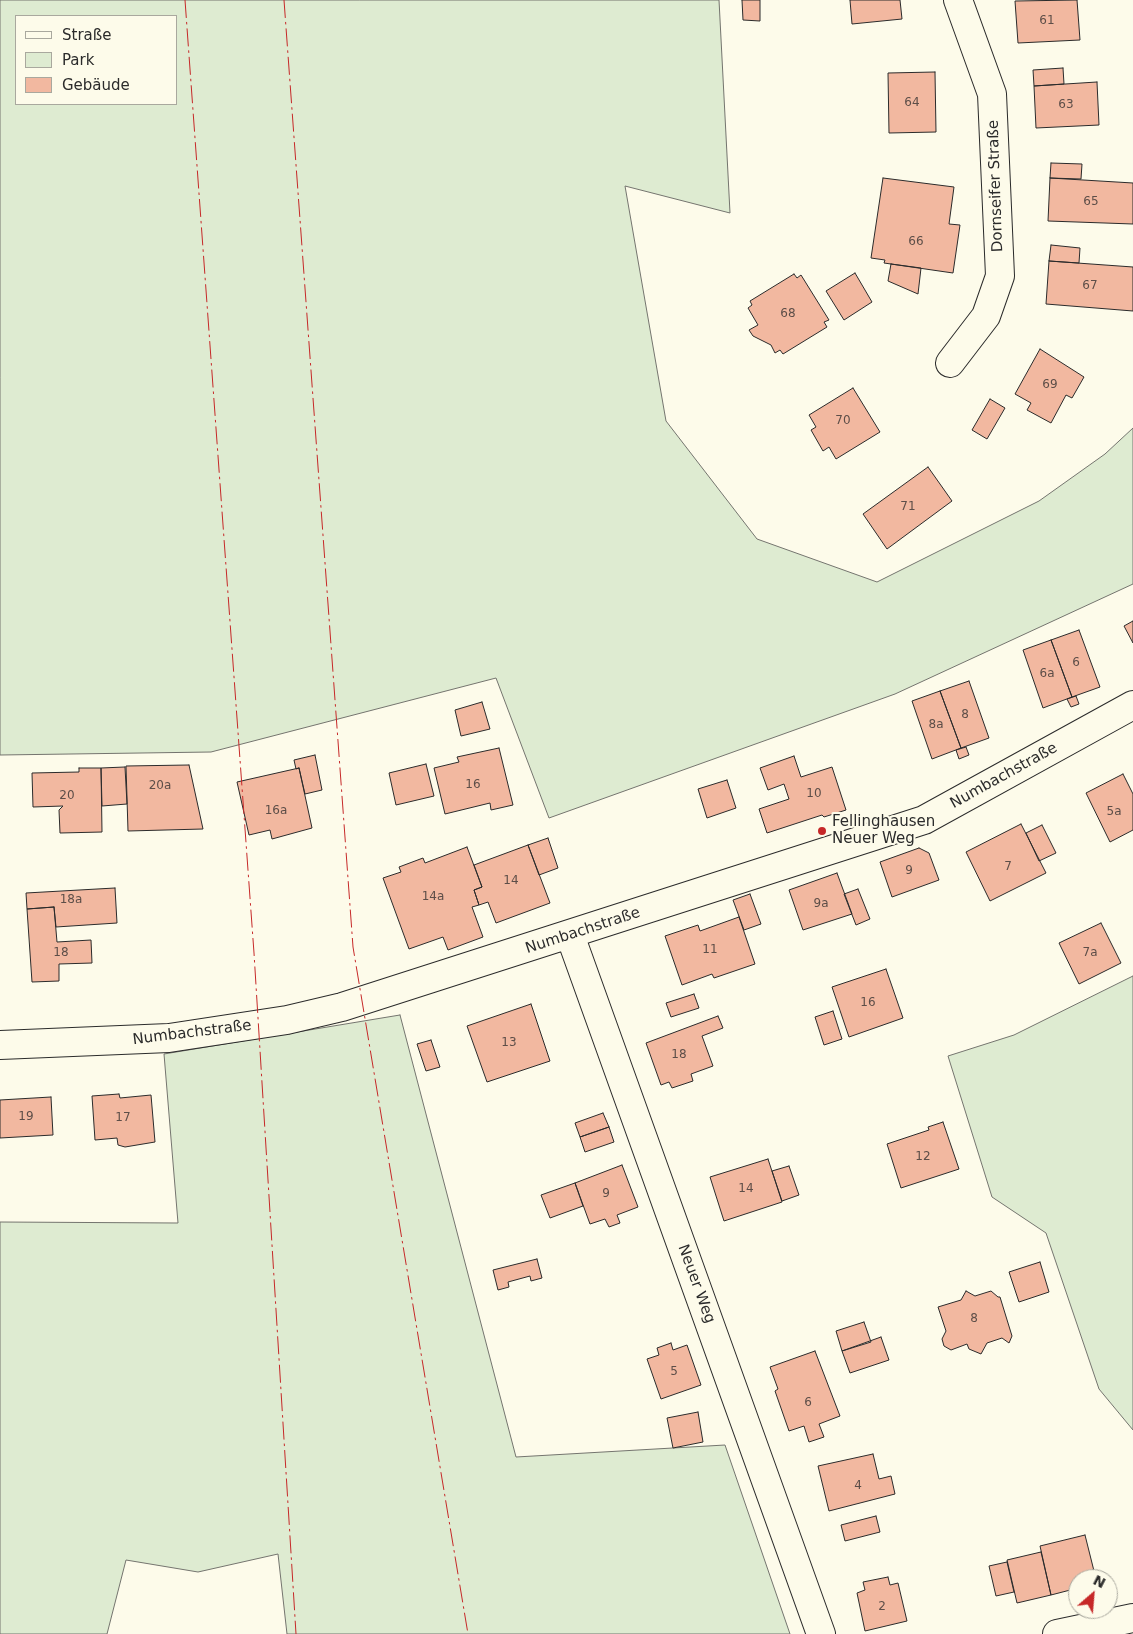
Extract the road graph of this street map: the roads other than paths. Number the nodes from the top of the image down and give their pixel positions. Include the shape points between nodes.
1 (958, 0) edge
2 (950, 363) dead end
3 (1133, 705) edge
4 (570, 935) junction
5 (0, 1045) edge
6 (1133, 1618) edge
7 (821, 1634) edge
8 (1057, 1634) edge

1 - 2 street, Dornseifer Straße via 992,94 1000,276 986,316
3 - 4 street, Numbachstraße via 924,820
4 - 5 street, Numbachstraße via 342,1007 287,1020 169,1038
4 - 7 street, Neuer Weg
6 - 8 street

